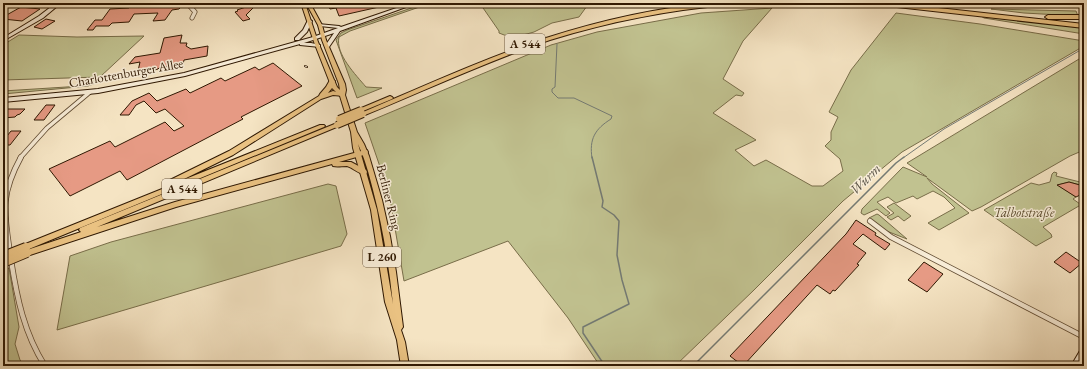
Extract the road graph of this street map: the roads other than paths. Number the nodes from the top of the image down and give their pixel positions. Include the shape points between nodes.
1 (59, 3) edge
2 (188, 3) edge
3 (303, 3) edge
4 (308, 3) edge
5 (415, 3) edge
6 (697, 3) edge
7 (728, 3) edge
8 (878, 3) edge
9 (910, 3) edge
10 (192, 18) dead end
11 (1084, 18) edge
12 (310, 21) junction
13 (320, 25) junction
14 (1084, 26) edge
15 (339, 28) junction
16 (322, 33) junction
17 (314, 36) junction
18 (297, 39) junction
19 (3, 40) edge
20 (292, 44) junction
21 (318, 46) junction
22 (327, 46) junction
23 (252, 56) junction
24 (332, 81) junction
25 (90, 92) junction
26 (342, 95) junction
27 (319, 98) junction
28 (3, 100) edge
29 (362, 112) junction
30 (336, 123) junction
31 (354, 132) junction
32 (365, 152) junction
33 (358, 154) junction
34 (326, 164) junction
35 (364, 172) junction
36 (114, 211) junction
37 (870, 221) dead end
38 (26, 250) junction
39 (3, 256) edge
40 (3, 262) edge
41 (1084, 337) edge
42 (401, 342) junction
43 (1084, 351) edge
44 (45, 366) edge
45 (405, 366) edge
46 (1076, 366) edge

1 - 19 street
2 - 10 street via 195,12
3 - 12 main road, Berliner Ring / L 260
4 - 13 main road, Berliner Ring / L 260
5 - 15 street
6 - 29 highway, A 544 via 639,12 565,30 492,57
7 - 29 highway, A 544 via 641,15 574,31
8 - 14 highway
9 - 11 highway via 1024,16
12 - 17 main road, Berliner Ring / L 260
12 - 18 street
13 - 15 street
13 - 16 main road, Berliner Ring / L 260
15 - 16 street
15 - 22 street
16 - 17 street
16 - 22 main road, Berliner Ring / L 260
17 - 18 street, Charlottenburger Allee
17 - 20 street, Charlottenburger Allee
17 - 21 main road, Berliner Ring / L 260
18 - 23 street, Charlottenburger Allee
20 - 21 street
20 - 23 street, Charlottenburger Allee
21 - 24 main road, Berliner Ring / L 260
22 - 26 main road, Berliner Ring / L 260 via 342,84
23 - 25 street, Charlottenburger Allee via 162,79
24 - 26 main road, Berliner Ring / L 260 via 336,91
24 - 27 highway
25 - 28 street, Charlottenburger Allee
25 - 44 street via 52,123 27,150 10,177 4,197 4,215 20,314 34,349
26 - 27 highway via 333,93
26 - 31 main road, Berliner Ring / L 260
27 - 36 highway via 231,153
29 - 30 highway, A 544, bridge
30 - 36 highway, A 544
30 - 38 highway, A 544
31 - 32 main road, Berliner Ring / L 260
31 - 33 main road, Berliner Ring / L 260
32 - 33 highway
32 - 42 main road, Berliner Ring / L 260 via 381,209 397,299
33 - 34 highway
33 - 35 main road, Berliner Ring / L 260
34 - 35 highway via 349,164
34 - 38 highway via 175,205
35 - 42 main road, Berliner Ring / L 260 via 378,230 389,302
36 - 38 highway, A 544
37 - 41 street via 891,237
38 - 39 highway, A 544, bridge
38 - 40 highway, A 544, bridge
42 - 45 main road, Berliner Ring / L 260
43 - 46 street

